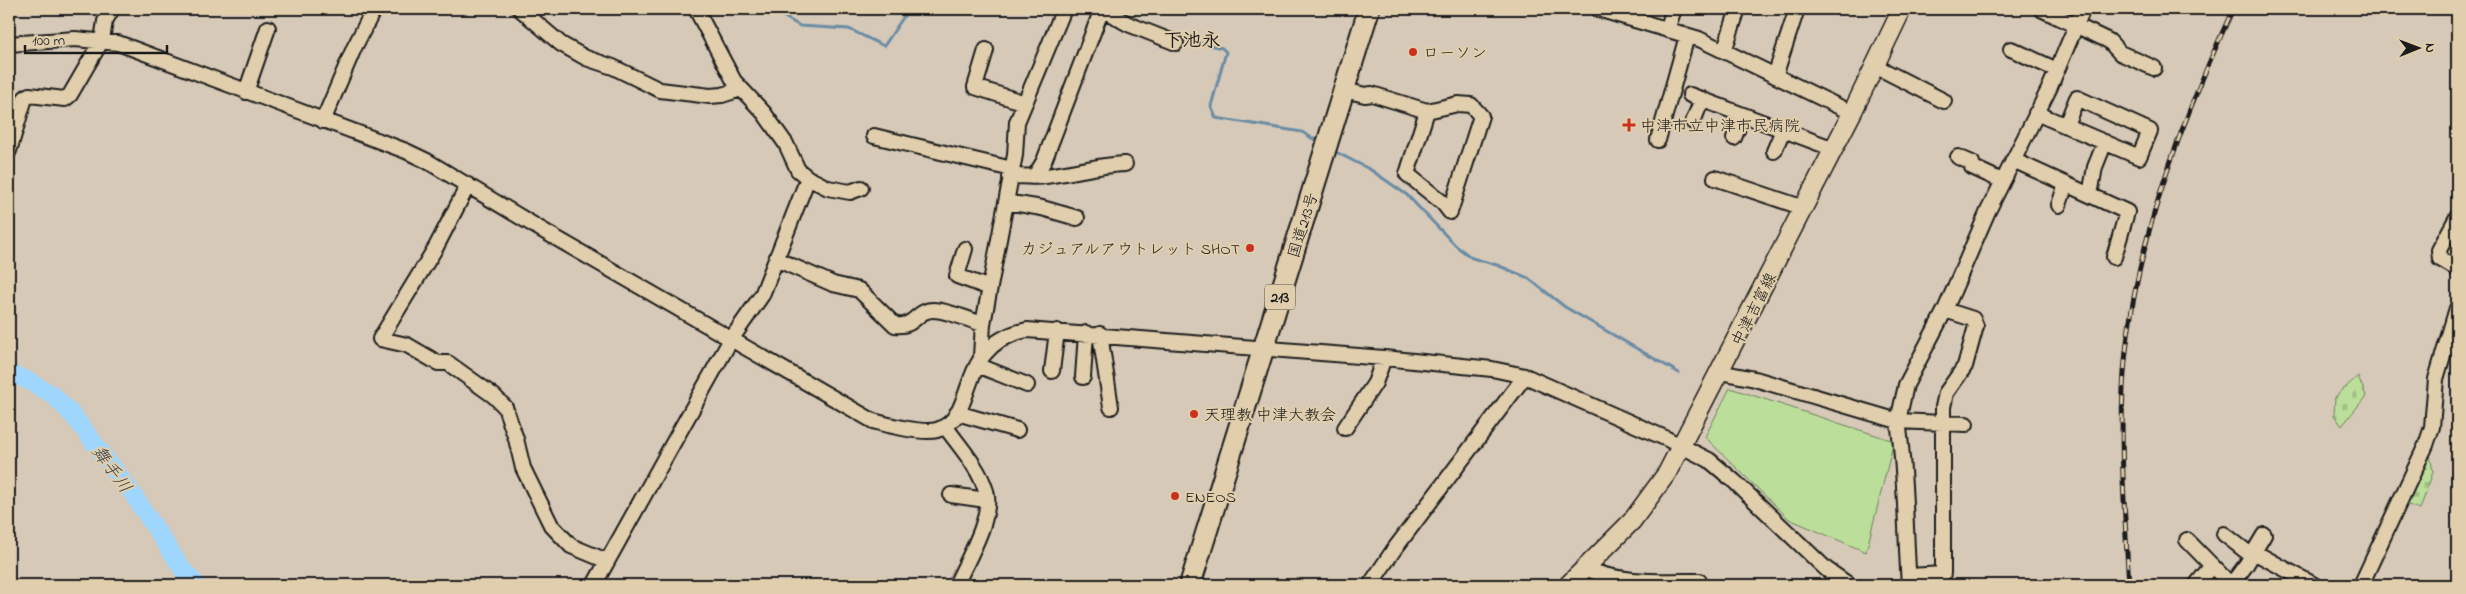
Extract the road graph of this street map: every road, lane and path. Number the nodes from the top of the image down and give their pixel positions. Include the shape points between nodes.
1 (112, 9) edge
2 (374, 9) edge
3 (520, 9) edge
4 (696, 9) edge
5 (1064, 9) edge
6 (1100, 9) edge
7 (1369, 9) edge
8 (1598, 9) edge
9 (1674, 9) edge
10 (1738, 9) edge
11 (1797, 9) edge
12 (1902, 9) edge
13 (2041, 9) edge
14 (2083, 9) edge
15 (2076, 24) junction
16 (268, 28) dead end
17 (1667, 30) junction
18 (1687, 36) junction
19 (102, 40) junction
20 (1176, 43) dead end
21 (9, 44) edge
22 (2011, 49) dead end
23 (986, 50) dead end
24 (1724, 52) junction
25 (1874, 66) junction
26 (2154, 68) dead end
27 (2057, 70) junction
28 (1775, 76) junction
29 (742, 89) junction
30 (1344, 90) junction
31 (246, 92) junction
32 (1944, 101) dead end
33 (1025, 103) junction
34 (1427, 111) junction
35 (2036, 112) junction
36 (1852, 113) junction
37 (1743, 115) junction
38 (323, 121) junction
39 (1693, 122) dead end
40 (2066, 125) junction
41 (1783, 130) junction
42 (874, 136) dead end
43 (1734, 138) dead end
44 (1658, 140) dead end
45 (2105, 142) junction
46 (1834, 149) junction
47 (9, 151) edge
48 (1774, 151) dead end
49 (1958, 157) dead end
50 (2013, 160) junction
51 (1125, 164) dead end
52 (1011, 173) junction
53 (1035, 176) junction
54 (808, 178) junction
55 (1714, 178) dead end
56 (2002, 181) junction
57 (2066, 184) junction
58 (468, 185) junction
59 (861, 188) dead end
60 (2090, 195) junction
61 (1006, 202) junction
62 (2059, 205) dead end
63 (1804, 208) junction
64 (2457, 217) edge
65 (1077, 218) dead end
66 (965, 249) dead end
67 (2114, 257) dead end
68 (776, 259) junction
69 (2457, 269) edge
70 (990, 288) junction
71 (2457, 308) edge
72 (1946, 310) junction
73 (983, 324) junction
74 (1057, 331) junction
75 (1093, 334) junction
76 (730, 341) junction
77 (1265, 347) junction
78 (1384, 358) junction
79 (979, 361) junction
80 (1052, 371) dead end
81 (1720, 372) junction
82 (1525, 376) junction
83 (1083, 377) dead end
84 (1027, 385) dead end
85 (1111, 407) dead end
86 (957, 413) junction
87 (1898, 421) junction
88 (1943, 423) junction
89 (1966, 424) dead end
90 (945, 426) junction
91 (1345, 428) dead end
92 (1017, 430) dead end
93 (1682, 446) junction
94 (951, 495) dead end
95 (986, 500) junction
96 (2224, 534) dead end
97 (2264, 535) dead end
98 (2187, 540) dead end
99 (2253, 554) junction
100 (607, 561) junction
101 (2212, 565) junction
102 (1585, 568) junction
103 (1699, 581) dead end
104 (1909, 581) edge
105 (594, 585) edge
106 (956, 585) edge
107 (1190, 585) edge
108 (1370, 585) edge
109 (1568, 585) edge
110 (1849, 585) edge
111 (2196, 585) edge
112 (2231, 585) edge
113 (2314, 585) edge
114 (2361, 585) edge

1 - 19 street via 105,21
2 - 38 street
3 - 29 street via 561,44 660,90 710,96
4 - 29 street via 734,81
5 - 33 street
6 - 20 street
6 - 53 street via 1044,161
7 - 30 highway, 国道213号 / 213
8 - 17 street
9 - 17 street
10 - 24 street
11 - 28 street
12 - 25 main road, 中津吉富線
13 - 15 street
14 - 15 street
15 - 26 street via 2109,41 2120,53
15 - 27 street
16 - 31 street
17 - 18 street
18 - 24 street
18 - 44 street
19 - 21 street
19 - 31 street via 118,43
19 - 47 street via 65,99 37,95 25,98
22 - 27 street
23 - 33 street via 975,87
24 - 28 street
25 - 32 street
25 - 36 main road, 中津吉富線
27 - 35 street
28 - 36 street
29 - 54 street via 764,113 786,144 798,170
30 - 34 street via 1372,94
30 - 77 highway, 国道213号 / 213
31 - 38 street
33 - 52 street via 1017,122
34 - 34 street via 1471,105 1481,116 1450,212 1407,174
35 - 40 street
35 - 50 street
36 - 46 main road, 中津吉富線
37 - 39 street via 1696,97
37 - 41 street
37 - 43 street
38 - 58 street via 406,151
40 - 45 street
40 - 45 street via 2077,98 2150,130 2139,157
41 - 46 street
41 - 48 street
42 - 52 street
45 - 60 street via 2095,167
46 - 63 main road, 中津吉富線
49 - 56 street
50 - 56 street
50 - 57 street
51 - 53 street
52 - 53 street
52 - 61 street
54 - 59 street via 840,191
54 - 68 street
55 - 63 street
56 - 72 street
57 - 60 street
57 - 62 street
58 - 76 street
58 - 100 street via 436,247 380,339 407,344 438,363 448,363 494,396 505,407 523,468 551,525 571,546
60 - 67 street via 2127,212
61 - 65 street
61 - 70 street
63 - 81 main road, 中津吉富線
64 - 69 street via 2439,250 2440,259
66 - 70 street via 957,276
68 - 73 street via 833,284 860,290 895,325 909,324 924,312 934,310
68 - 76 street via 762,295
70 - 73 street
71 - 114 street via 2436,379 2432,427 2426,445
72 - 87 street via 1906,385
72 - 88 street via 1973,319 1976,326 1965,366 1946,393
73 - 79 street
74 - 75 street
74 - 79 street via 1027,330 1010,334 990,346
74 - 80 street
75 - 77 street
75 - 83 street
75 - 85 street
76 - 90 street via 872,421 929,431
76 - 100 street
77 - 78 street
77 - 107 highway, 国道213号 / 213
78 - 82 street via 1492,369
78 - 91 street via 1375,383
79 - 84 street
79 - 86 street
81 - 87 street via 1755,379
81 - 93 main road, 中津吉富線
82 - 93 street
82 - 108 street
86 - 90 street
86 - 92 street
87 - 88 street
87 - 104 street
88 - 89 street
88 - 104 street via 1943,574
90 - 95 street via 978,473 987,492
93 - 102 main road, 中津吉富線 via 1648,503
93 - 110 street via 1723,471 1826,569
94 - 95 street
95 - 106 street via 983,525
96 - 99 street
97 - 99 street
98 - 101 street
99 - 112 street
99 - 113 street
100 - 105 street
101 - 111 street
101 - 112 street
102 - 103 street via 1630,579
102 - 109 main road, 中津吉富線

